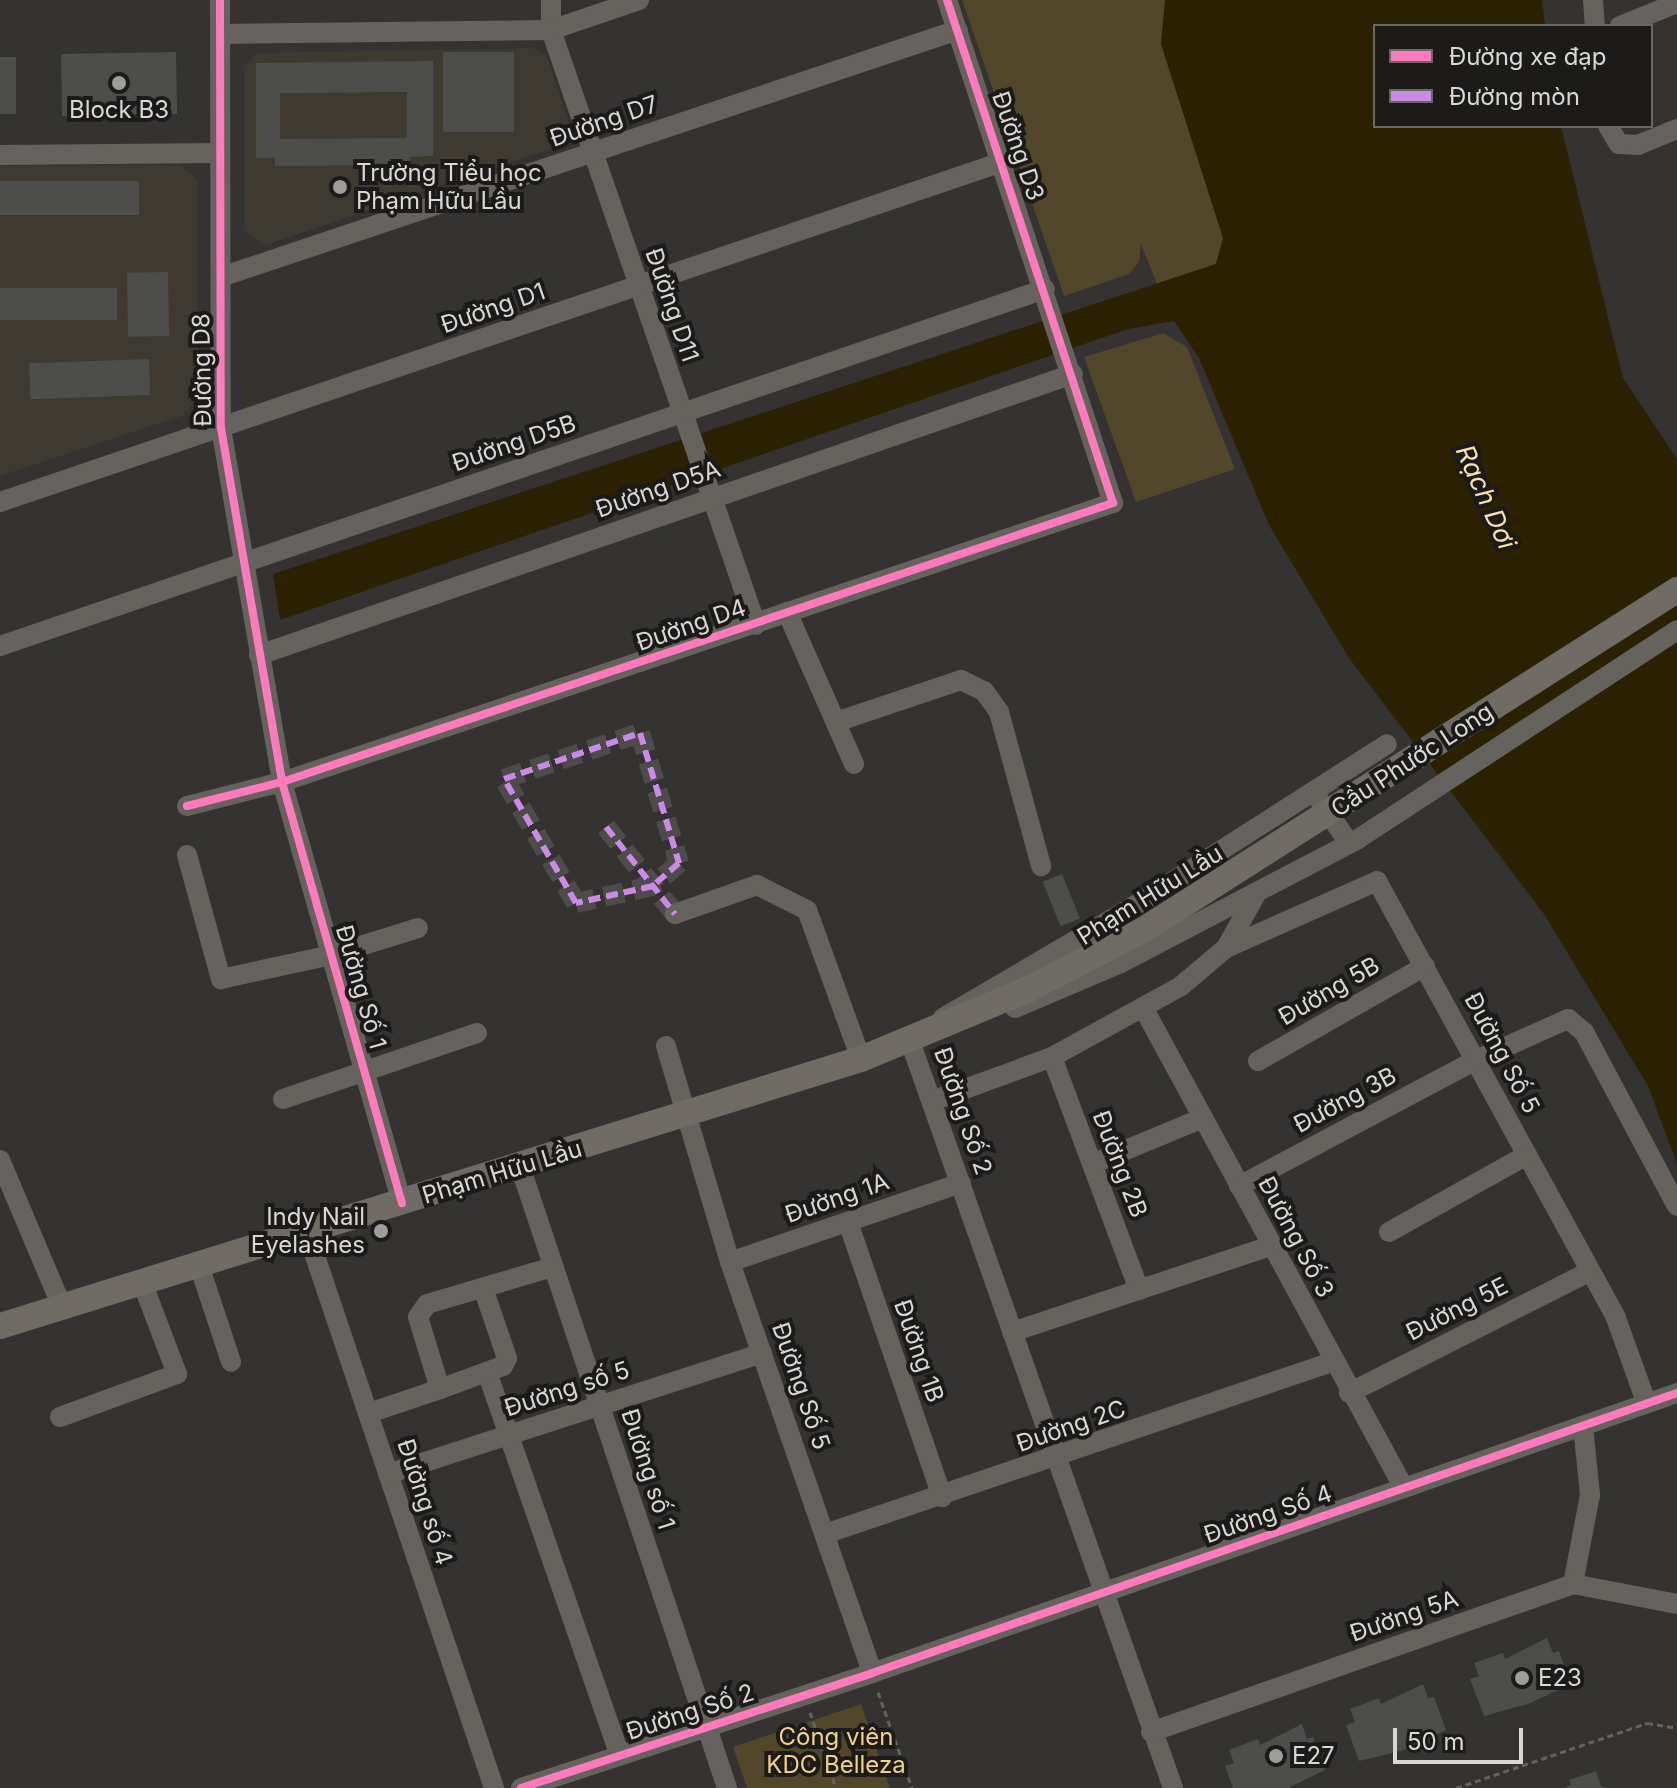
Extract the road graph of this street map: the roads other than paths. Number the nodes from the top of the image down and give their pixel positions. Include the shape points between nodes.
1 (220, 0) edge
2 (551, 0) edge
3 (639, 0) edge
4 (947, 0) edge
5 (1593, 0) edge
6 (1677, 3) edge
7 (1595, 24) edge
8 (1625, 24) edge
9 (551, 30) junction
10 (958, 30) junction
11 (220, 34) junction
12 (1609, 128) edge
13 (1677, 129) edge
14 (593, 152) junction
15 (220, 153) junction
16 (0, 155) edge
17 (1002, 162) junction
18 (221, 277) junction
19 (638, 286) junction
20 (1048, 297) junction
21 (1070, 365) junction
22 (683, 420) junction
23 (221, 428) junction
24 (710, 499) junction
25 (0, 502) edge
26 (247, 562) junction
27 (1677, 590) edge
28 (787, 612) junction
29 (756, 625) junction
30 (1677, 630) edge
31 (0, 646) edge
32 (259, 655) junction
33 (836, 722) junction
34 (1387, 744) dead end
35 (854, 764) dead end
36 (282, 782) junction
37 (1314, 791) junction
38 (187, 806) dead end
39 (1354, 841) junction
40 (187, 855) dead end
41 (1041, 866) dead end
42 (1257, 892) junction
43 (675, 914) dead end
44 (418, 928) dead end
45 (1145, 929) joint
46 (1226, 948) junction
47 (331, 955) junction
48 (1425, 966) junction
49 (1144, 1009) junction
50 (477, 1033) dead end
51 (910, 1041) junction
52 (666, 1046) dead end
53 (1052, 1057) junction
54 (861, 1059) junction
55 (1476, 1060) junction
56 (1258, 1061) dead end
57 (363, 1068) junction
58 (283, 1099) dead end
59 (932, 1101) junction
60 (684, 1116) junction
61 (1203, 1118) junction
62 (1527, 1155) junction
63 (0, 1160) edge
64 (1092, 1164) junction
65 (520, 1166) junction
66 (961, 1183) junction
67 (1239, 1186) junction
68 (402, 1203) junction
69 (1677, 1206) edge
70 (848, 1222) junction
71 (307, 1232) junction
72 (1389, 1232) dead end
73 (1271, 1246) junction
74 (730, 1262) junction
75 (199, 1265) junction
76 (553, 1267) junction
77 (1589, 1272) junction
78 (142, 1282) junction
79 (483, 1288) junction
80 (1139, 1290) junction
81 (62, 1307) junction
82 (0, 1326) edge
83 (1012, 1332) junction
84 (762, 1353) junction
85 (231, 1362) dead end
86 (1332, 1362) junction
87 (487, 1372) junction
88 (440, 1389) junction
89 (1349, 1393) junction
90 (1677, 1393) edge
91 (1646, 1402) junction
92 (599, 1405) junction
93 (369, 1413) junction
94 (60, 1417) dead end
95 (1583, 1426) junction
96 (509, 1435) junction
97 (1056, 1459) junction
98 (388, 1474) junction
99 (1404, 1488) junction
100 (942, 1497) junction
101 (825, 1534) junction
102 (1573, 1584) junction
103 (1103, 1593) junction
104 (1677, 1604) edge
105 (872, 1673) junction
106 (707, 1727) junction
107 (1151, 1732) junction
108 (620, 1756) junction
109 (494, 1788) edge
110 (521, 1788) edge
111 (727, 1788) edge
112 (1173, 1788) edge

1 - 11 street, Đường D8
2 - 9 street, Đường D11
3 - 9 street
4 - 10 street, Đường D3
5 - 7 street
6 - 8 street
9 - 11 street
9 - 14 street, Đường D11
10 - 14 street, Đường D7
10 - 17 street, Đường D3
11 - 15 street, Đường D8
12 - 13 street via 1619,144 1628,145
14 - 18 street, Đường D7
14 - 19 street, Đường D11
15 - 16 street
15 - 18 street, Đường D8
17 - 19 street, Đường D1
17 - 20 street, Đường D3
18 - 23 street, Đường D8
19 - 22 street, Đường D11
19 - 23 street, Đường D1
20 - 21 street, Đường D3
20 - 22 street, Đường D5B
21 - 24 street, Đường D5A
21 - 28 street, Đường D4 via 1113,503
22 - 24 street, Đường D11
22 - 26 street, Đường D5B
23 - 25 street, Đường D1
23 - 26 street, Đường D8
24 - 29 street, Đường D11
24 - 32 street, Đường D5A
26 - 31 street, Đường D5B
26 - 32 street, Đường D8
27 - 45 main road, Cầu Phước Long, bridge
28 - 29 street, Đường D4
28 - 33 street
29 - 36 street, Đường D4
30 - 39 street, Cầu Phước Long
32 - 36 street, Đường D8
33 - 35 street
33 - 41 street via 961,680 984,691 999,712
34 - 37 street, Phạm Hữu Lầu
36 - 38 street, Đường D4
36 - 47 street, Đường Số 1
37 - 39 street
37 - 51 street, Phạm Hữu Lầu via 1134,906 973,996
39 - 42 street, Phạm Hữu Lầu
40 - 47 street via 221,979
42 - 46 street
42 - 51 street, Phạm Hữu Lầu via 1069,986 964,1027
43 - 54 street via 757,885 807,910
44 - 47 street
45 - 51 main road, Phạm Hữu Lầu via 1027,990
46 - 48 street, Đường Số 5 via 1377,881
46 - 49 street
47 - 57 street, Đường Số 1
48 - 55 street, Đường Số 5
48 - 56 street, Đường 5B
49 - 53 street
49 - 61 street, Đường Số 3
50 - 57 street
51 - 54 main road, Phạm Hữu Lầu
51 - 59 street, Đường Số 2
52 - 60 street, Đường Số 5
53 - 59 street
53 - 64 street, Đường 2B
54 - 60 main road, Phạm Hữu Lầu
55 - 62 street, Đường Số 5
55 - 67 street, Đường 3B
55 - 69 street, Đường 3B via 1568,1019 1579,1026
57 - 58 street
57 - 68 street, Đường Số 1
59 - 66 street, Đường Số 2
60 - 65 main road, Phạm Hữu Lầu
60 - 74 street, Đường Số 5
61 - 64 street
61 - 67 street, Đường Số 3
62 - 72 street
62 - 77 street, Đường Số 5
63 - 81 street
64 - 80 street, Đường 2B
65 - 68 main road, Phạm Hữu Lầu
65 - 76 street, Đường số 1
66 - 70 street, Đường 1A
66 - 83 street, Đường Số 2
67 - 73 street, Đường Số 3
68 - 71 main road, Phạm Hữu Lầu
70 - 74 street, Đường 1A
70 - 100 street, Đường 1B
71 - 75 main road, Phạm Hữu Lầu
71 - 93 street, Đường số 4
73 - 80 street
73 - 86 street, Đường Số 3
74 - 84 street, Đường Số 5
75 - 78 main road, Phạm Hữu Lầu
75 - 85 street
76 - 79 street
76 - 92 street, Đường số 1
77 - 89 street, Đường 5E
77 - 91 street, Đường Số 5 via 1616,1318
78 - 81 main road, Phạm Hữu Lầu
78 - 94 street via 177,1374
79 - 87 street via 507,1358 503,1366
79 - 88 street via 427,1304 418,1317
80 - 83 street
81 - 82 main road, Phạm Hữu Lầu
83 - 97 street, Đường Số 2
84 - 92 street, Đường số 5
84 - 101 street, Đường Số 5
86 - 89 street, Đường Số 3
86 - 97 street, Đường 2C
87 - 88 street
87 - 96 street
88 - 93 street
89 - 99 street, Đường Số 3
90 - 91 street, Đường Số 4
91 - 95 street, Đường Số 4
92 - 96 street, Đường số 5
92 - 106 street, Đường số 1
93 - 98 street, Đường số 4
95 - 99 street, Đường Số 4
95 - 102 street via 1590,1495
96 - 98 street, Đường số 5
96 - 108 street
97 - 100 street, Đường 2C
97 - 103 street, Đường Số 2
98 - 109 street, Đường số 4
99 - 103 street, Đường Số 4
100 - 101 street, Đường 2C
101 - 105 street, Đường Số 5
102 - 104 street
102 - 107 street, Đường 5A
103 - 105 street, Đường Số 4
103 - 107 street, Đường Số 2
105 - 106 street, Đường Số 2
106 - 108 street, Đường Số 2
106 - 111 street, Đường số 1
107 - 112 street, Đường Số 2
108 - 110 street, Đường Số 2

